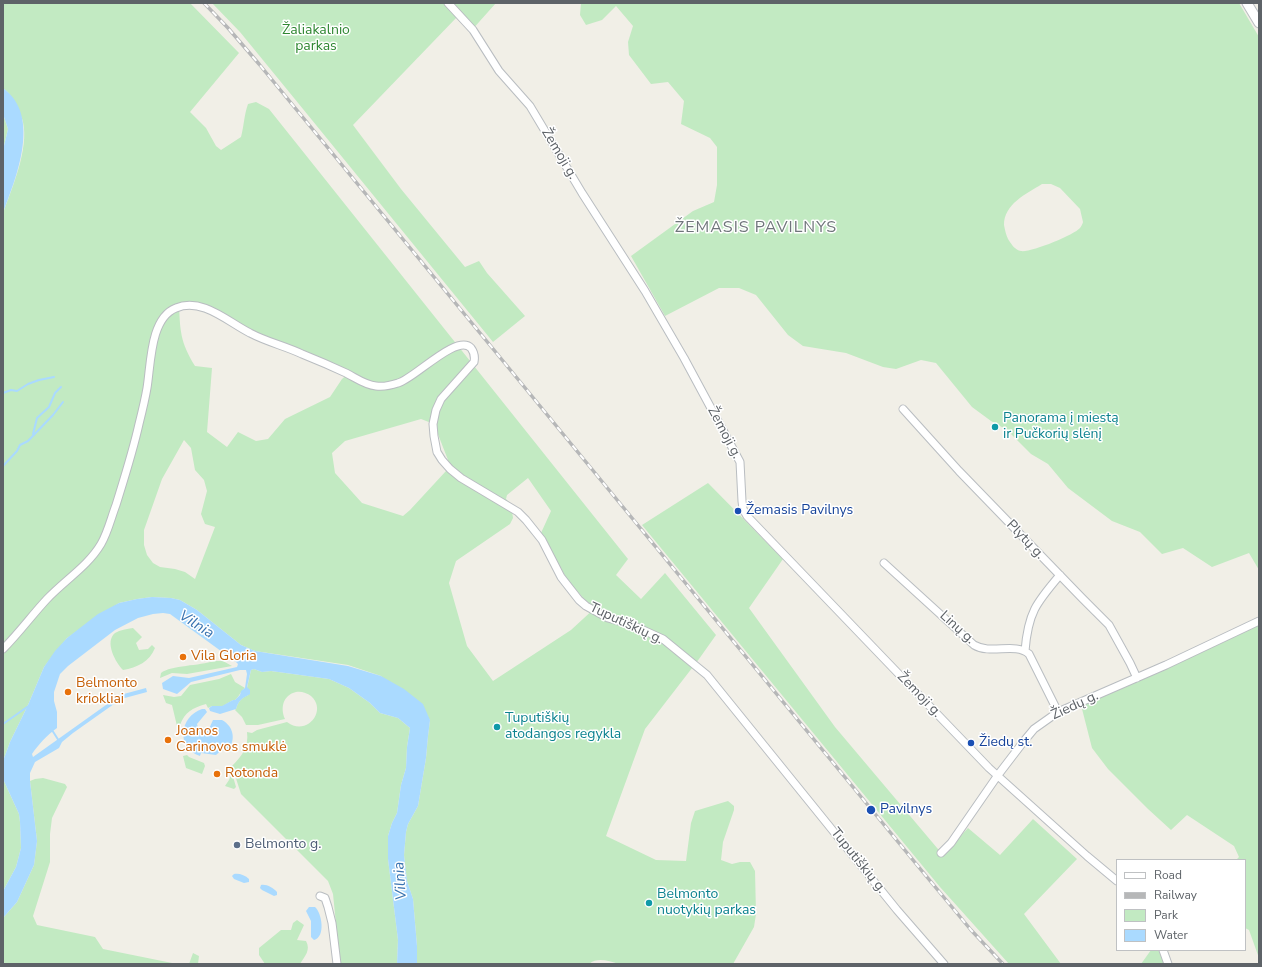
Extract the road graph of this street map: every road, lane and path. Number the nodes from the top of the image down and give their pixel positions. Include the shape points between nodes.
1 (448, 3) edge
2 (1247, 3) edge
3 (1259, 23) edge
4 (903, 409) dead end
5 (884, 563) dead end
6 (1060, 575) junction
7 (1259, 621) edge
8 (3, 649) edge
9 (1024, 651) junction
10 (1137, 678) junction
11 (1058, 712) junction
12 (998, 774) junction
13 (941, 853) dead end
14 (1116, 880) edge
15 (320, 896) dead end
16 (1163, 951) edge
17 (337, 964) edge
18 (944, 964) edge
19 (1168, 964) edge

1 - 12 street, Žemoji g. via 473,30 499,71 530,106 645,291 740,462 743,509 747,516 982,761
2 - 3 street
4 - 6 street, Plytų g.
5 - 9 street, Linų g. via 979,648
6 - 9 street via 1040,598 1033,611
6 - 10 street, Plytų g. via 1109,625
7 - 10 street, Žiedų g.
8 - 18 street, Tuputiškių g. via 48,598 95,554 102,542 136,436 147,388 152,348 160,324 174,308 190,304 208,309 250,333 328,365 364,383 377,386 401,383 457,345 470,347 475,357 474,362 441,399 436,410 434,436 437,452 442,460 461,478 518,512 526,520 542,540 561,577 586,606 608,618 632,625 663,639 707,675 897,910
9 - 11 street via 1032,659
10 - 11 street, Žiedų g.
11 - 12 street, Žiedų g. via 1034,729
12 - 13 street, Žiedų g. via 951,843
12 - 14 street, Žemoji g.
15 - 17 street via 325,898 328,907
16 - 19 street

